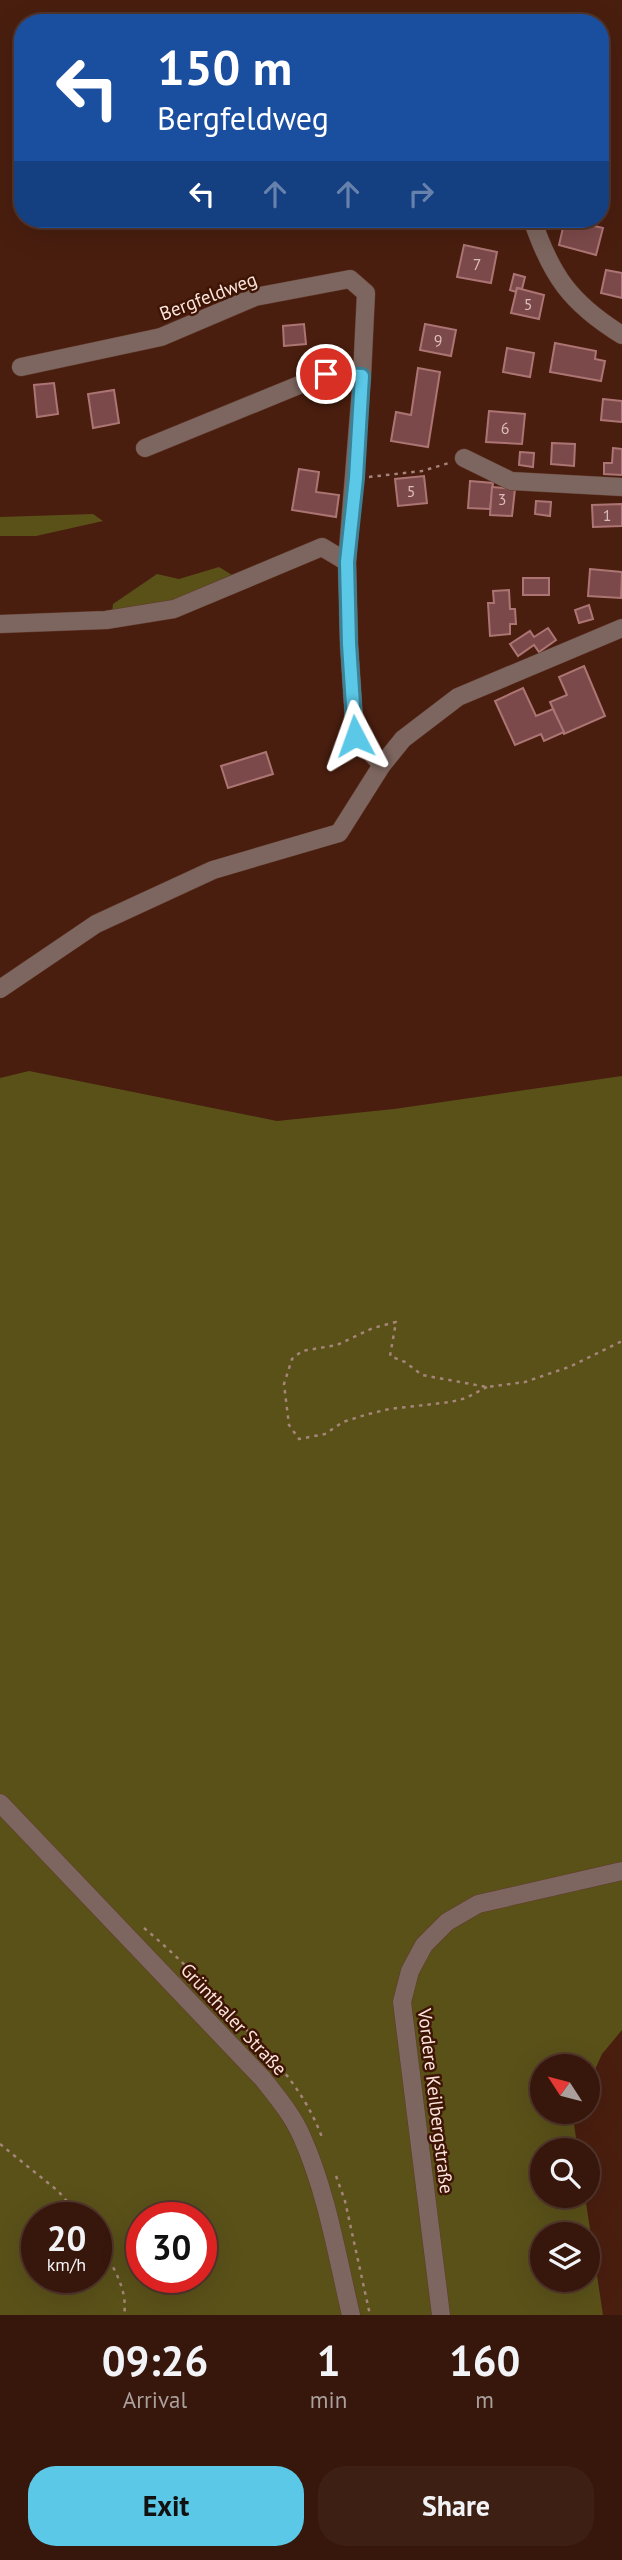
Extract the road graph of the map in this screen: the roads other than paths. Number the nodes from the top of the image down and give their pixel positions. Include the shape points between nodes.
1 (535, 228) edge
2 (622, 335) edge
3 (21, 367) dead end
4 (362, 376) junction
5 (145, 449) dead end
6 (464, 458) road end
7 (622, 487) edge
8 (347, 562) junction
9 (0, 624) edge
10 (622, 628) edge
11 (382, 765) junction
12 (0, 989) edge
13 (0, 1803) edge
14 (622, 1871) edge
15 (351, 2315) edge
16 (441, 2315) edge

1 - 2 street via 544,255 573,298
3 - 4 street, Bergfeldweg via 161,337 255,297 350,279 366,293
4 - 5 street via 326,374
4 - 8 street, Bergfeldweg
6 - 7 street via 511,481
8 - 9 street via 322,547 174,609 106,620
8 - 11 street, Bergfeldweg via 355,736
10 - 11 street via 458,697 403,739
11 - 12 street via 339,833 213,870 96,924
13 - 15 street, Grünthaler Straße via 263,2079 289,2112 321,2192
14 - 16 street, Vordere Keilbergstraße via 478,1904 447,1922 424,1945 410,1971 402,2003

